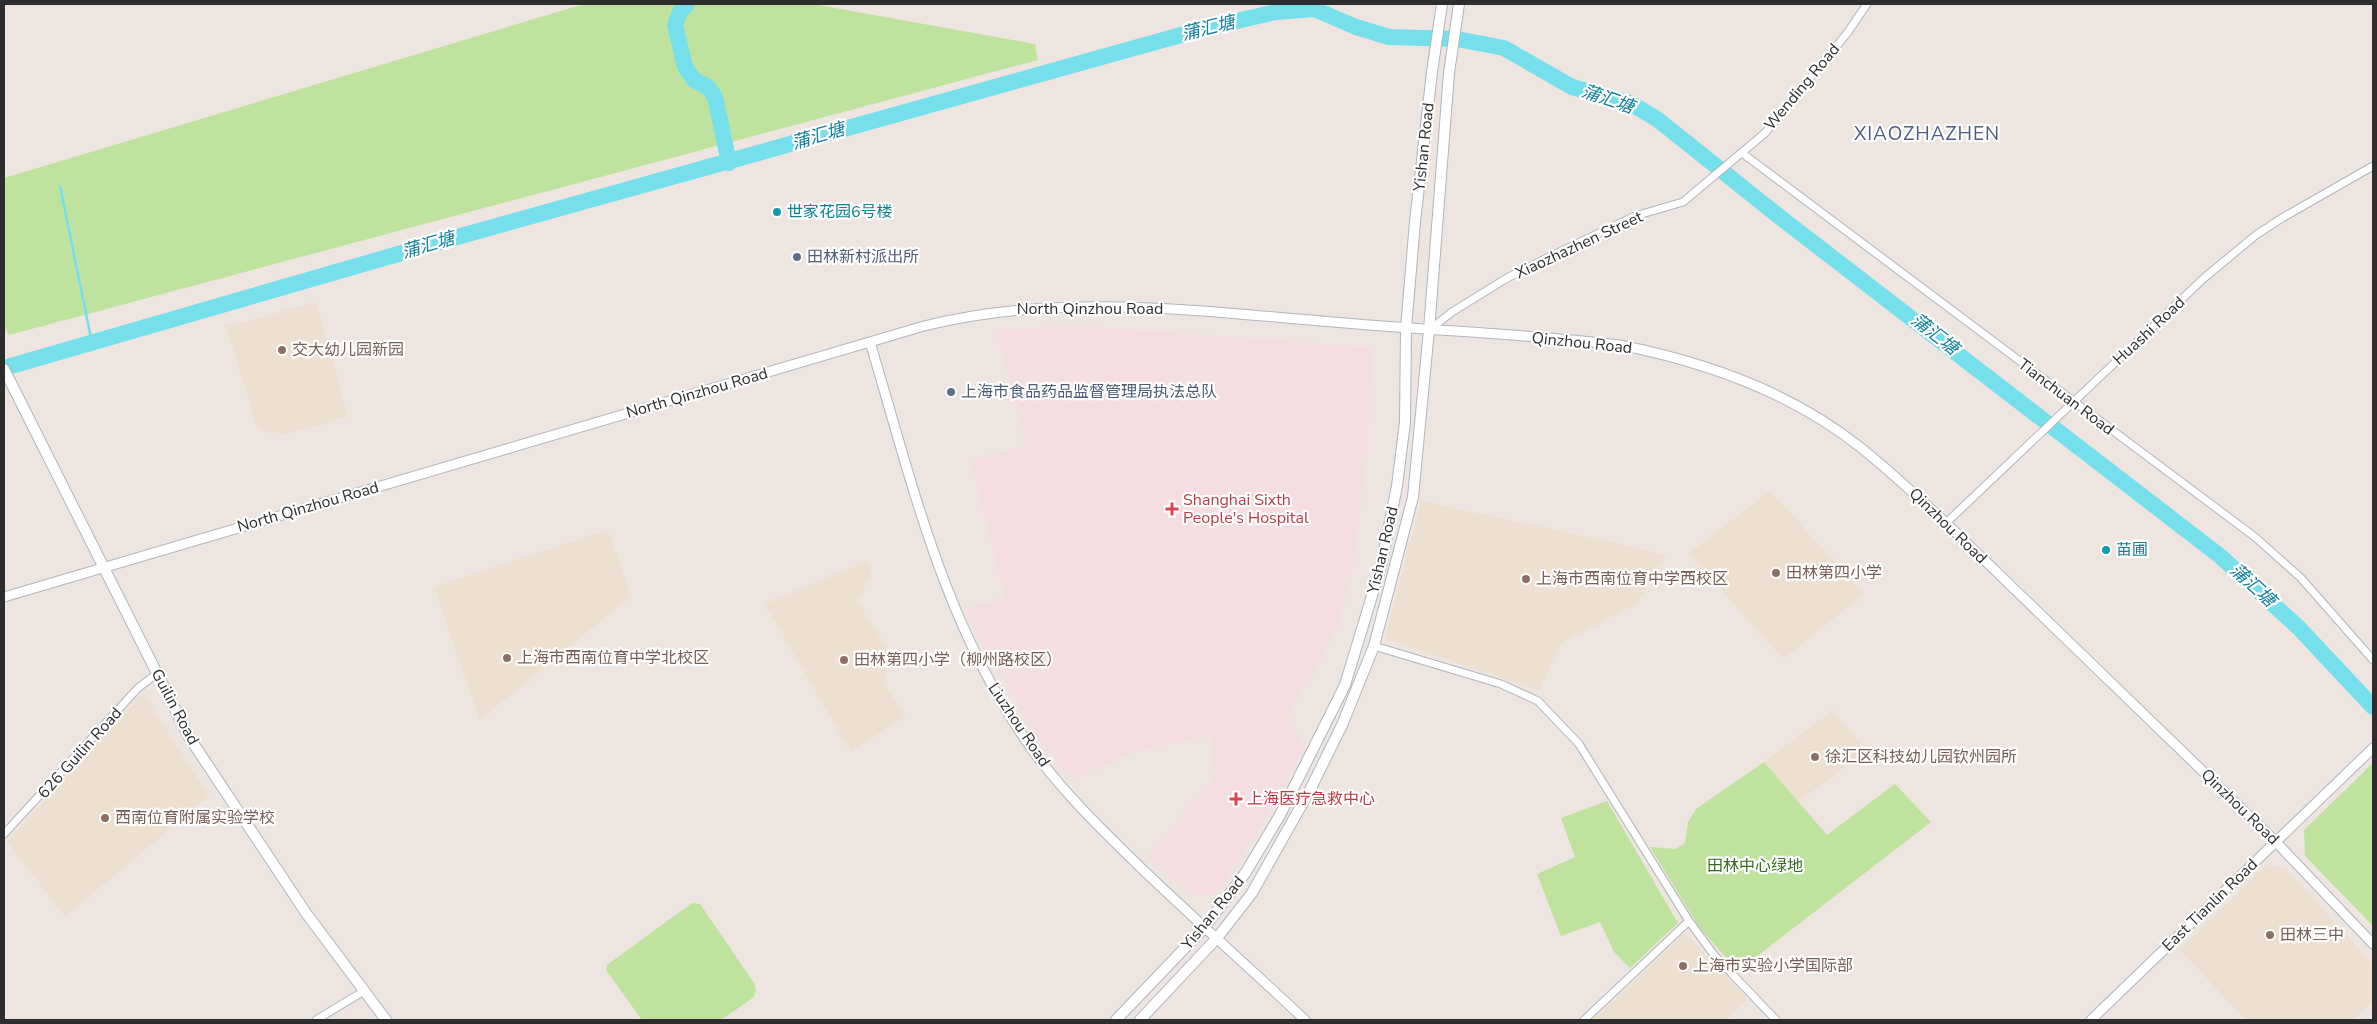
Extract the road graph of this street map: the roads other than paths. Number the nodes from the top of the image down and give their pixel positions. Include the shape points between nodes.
1 (1867, 4) edge
2 (1441, 8) edge
3 (1458, 9) edge
4 (1742, 153) junction
5 (1730, 164) joint
6 (2373, 166) edge
7 (1406, 328) junction
8 (1429, 330) junction
9 (870, 342) junction
10 (4, 370) edge
11 (2073, 403) junction
12 (1946, 523) junction
13 (104, 568) junction
14 (4, 597) edge
15 (1374, 646) junction
16 (2373, 660) edge
17 (158, 673) junction
18 (2371, 750) edge
19 (4, 834) edge
20 (2275, 841) junction
21 (1688, 921) junction
22 (1204, 928) junction
23 (1217, 938) junction
24 (2373, 944) edge
25 (364, 991) junction
26 (316, 1020) edge
27 (386, 1020) edge
28 (1116, 1020) edge
29 (1140, 1020) edge
30 (1305, 1020) edge
31 (1584, 1020) edge
32 (1776, 1020) edge
33 (2091, 1020) edge

1 - 4 street, Wending Road via 1779,117
2 - 7 main road, Yishan Road
3 - 8 main road, Yishan Road via 1449,73
4 - 5 street, Wending Road
4 - 11 street, Tianchuan Road
5 - 8 street, Xiaozhazhen Street via 1683,202 1635,216 1507,278
6 - 11 street, Huashi Road via 2310,200 2250,240 2204,278
7 - 8 street, Qinzhou Road
7 - 9 street, North Qinzhou Road via 1165,308 1062,306 975,315
7 - 22 main road, Yishan Road via 1405,422 1392,513 1381,566 1345,685 1264,843
8 - 12 street, Qinzhou Road via 1620,345 1665,354 1730,375 1828,425 1896,477
8 - 15 main road, Yishan Road via 1412,497
9 - 13 street, North Qinzhou Road
9 - 22 street, Liuzhou Road via 939,571 957,618 992,686 1035,753 1068,794
10 - 13 main road, Guilin Road
11 - 12 street, Huashi Road
11 - 16 street, Tianchuan Road via 2279,557
12 - 20 street, Qinzhou Road
13 - 14 street, North Qinzhou Road
13 - 17 main road, Guilin Road
15 - 21 street via 1501,684 1538,701 1579,744
15 - 23 main road, Yishan Road via 1342,725 1310,790 1252,893
17 - 19 street, 626 Guilin Road via 138,688
17 - 25 main road, Guilin Road via 189,737 306,913
18 - 20 street, East Tianlin Road
20 - 24 street, Qinzhou Road
20 - 33 street, East Tianlin Road
21 - 31 street
21 - 32 street
22 - 23 street, Liuzhou Road
22 - 28 main road, Yishan Road
23 - 29 main road, Yishan Road
23 - 30 street, Liuzhou Road
25 - 26 street
25 - 27 main road, Guilin Road

